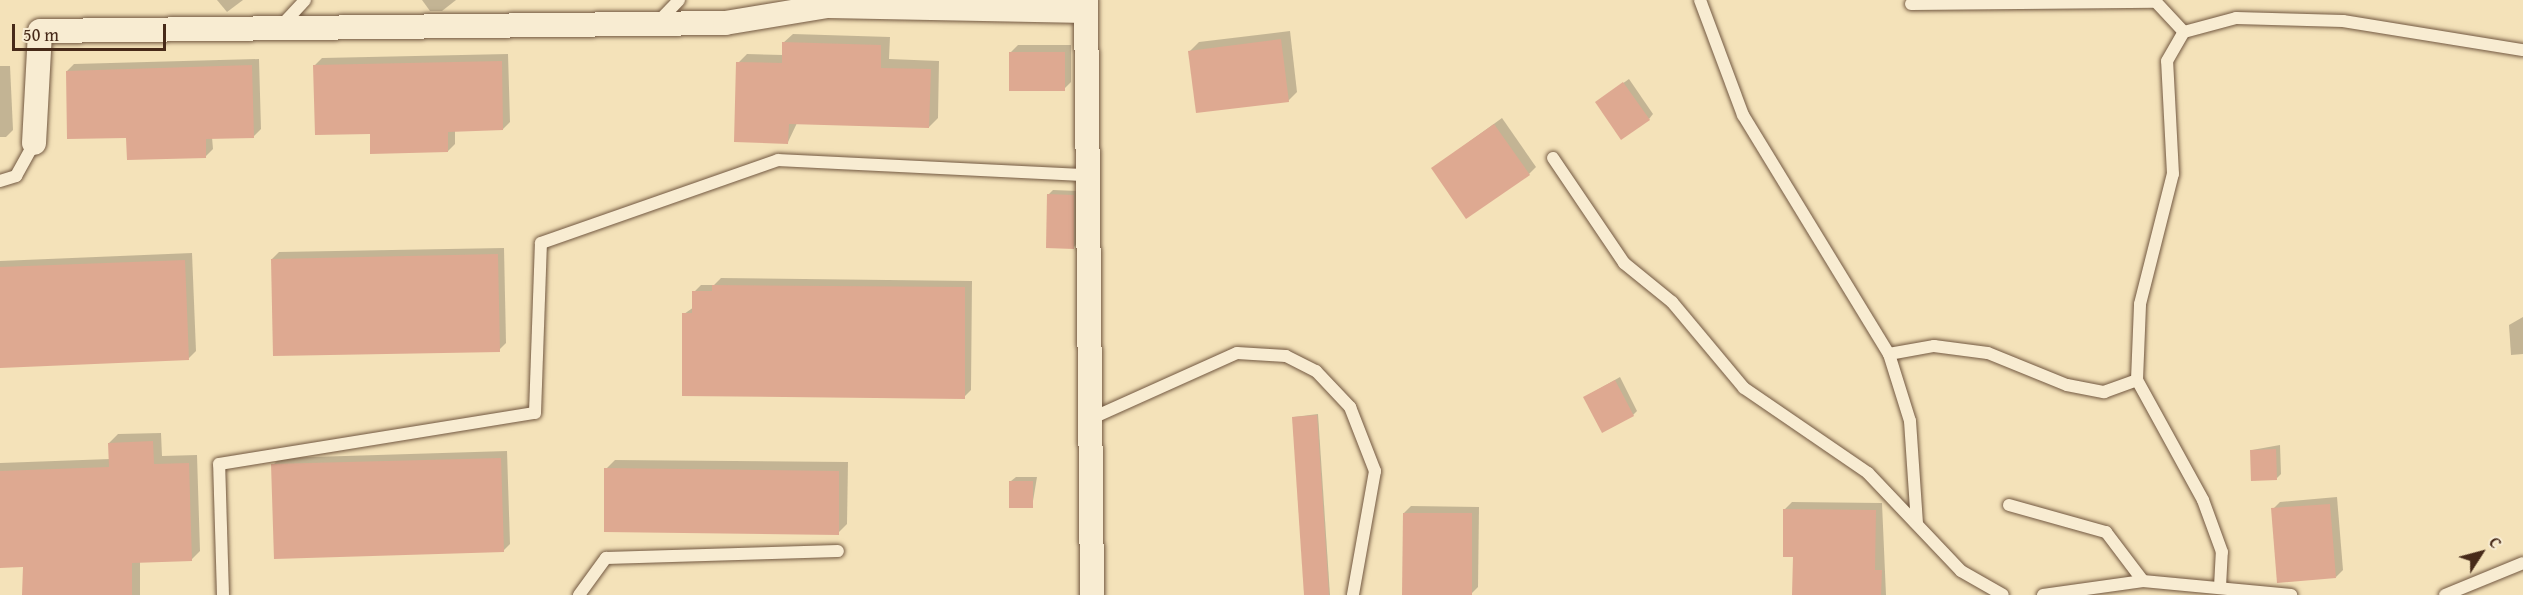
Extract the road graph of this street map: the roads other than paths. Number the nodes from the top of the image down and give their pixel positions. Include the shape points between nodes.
1 (305, 0) edge
2 (679, 0) edge
3 (1700, 0) edge
4 (1911, 4) dead end
5 (1086, 5) edge
6 (656, 25) junction
7 (278, 29) junction
8 (2184, 32) junction
9 (2523, 50) edge
10 (34, 143) joint
11 (1553, 158) dead end
12 (1087, 175) junction
13 (0, 181) edge
14 (1889, 354) junction
15 (2137, 380) junction
16 (1090, 418) junction
17 (2009, 505) dead end
18 (1917, 524) junction
19 (838, 550) dead end
20 (2523, 563) edge
21 (2143, 581) junction
22 (2220, 587) junction
23 (223, 595) edge
24 (579, 595) edge
25 (1092, 595) edge
26 (1353, 595) edge
27 (2003, 595) edge
28 (2043, 595) edge
29 (2291, 595) edge
30 (2445, 595) edge

1 - 7 lane
2 - 6 lane
3 - 14 lane via 1743,116
4 - 8 lane via 2156,2
5 - 6 street via 828,6 725,23
5 - 12 street
6 - 7 street
7 - 10 street via 40,31
8 - 9 lane via 2236,18 2343,21
8 - 15 lane via 2167,61 2173,174 2140,304
10 - 13 lane via 16,176
11 - 18 lane via 1624,263 1672,302 1744,388 1868,473
12 - 16 street
12 - 23 lane via 778,160 541,243 535,413 219,464
14 - 15 lane via 1934,346 1988,353 2067,385 2104,393
14 - 18 lane via 1910,421
15 - 22 lane via 2203,500 2222,552
16 - 25 street
16 - 26 lane via 1237,353 1286,356 1316,371 1350,407 1376,471
17 - 21 lane via 2106,532
18 - 27 lane via 1961,571
19 - 24 lane via 606,558
20 - 30 lane
21 - 22 lane
21 - 28 lane
22 - 29 lane

